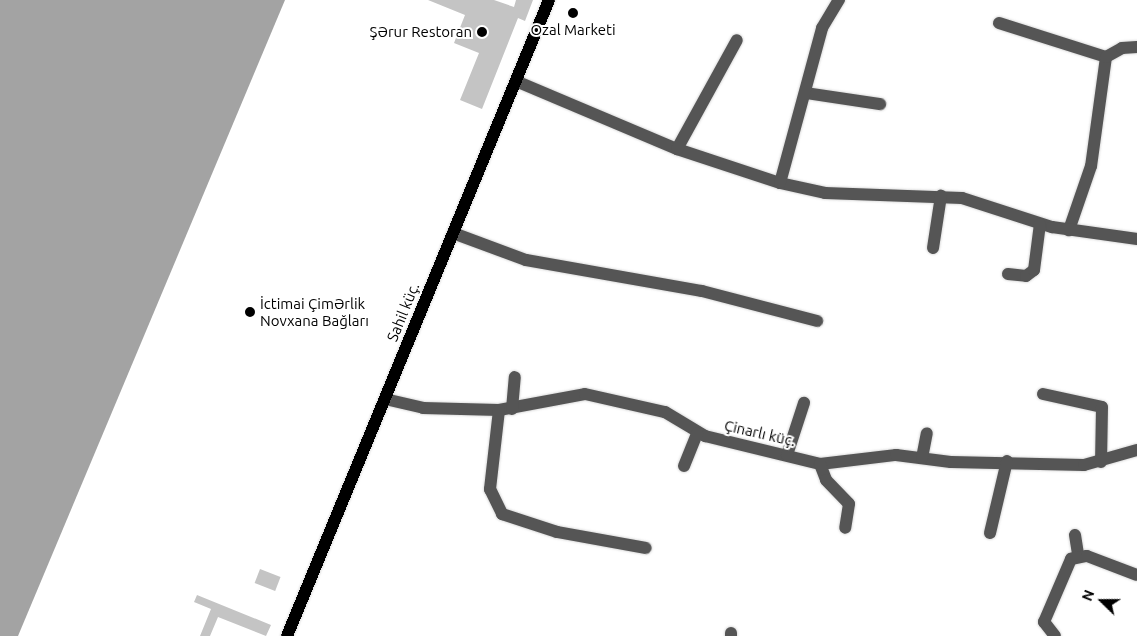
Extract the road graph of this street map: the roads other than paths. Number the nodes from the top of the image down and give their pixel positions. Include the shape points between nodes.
1 (549, 0) edge
2 (839, 0) edge
3 (999, 23) dead end
4 (737, 40) dead end
5 (1137, 47) edge
6 (1106, 57) junction
7 (516, 81) junction
8 (806, 93) junction
9 (880, 104) dead end
10 (677, 149) junction
11 (780, 183) junction
12 (941, 196) junction
13 (1040, 224) junction
14 (1069, 230) junction
15 (453, 233) junction
16 (1137, 239) edge
17 (933, 248) dead end
18 (1008, 274) dead end
19 (817, 321) dead end
20 (515, 377) dead end
21 (1043, 394) dead end
22 (385, 399) junction
23 (804, 403) dead end
24 (506, 409) junction
25 (697, 433) junction
26 (927, 433) dead end
27 (1137, 450) edge
28 (787, 455) junction
29 (922, 458) junction
30 (1006, 461) junction
31 (1101, 462) junction
32 (820, 464) junction
33 (684, 466) dead end
34 (844, 528) dead end
35 (990, 533) dead end
36 (1075, 535) dead end
37 (646, 548) dead end
38 (1078, 554) junction
39 (1137, 575) edge
40 (287, 636) edge
41 (1055, 636) edge

1 - 7 main road, Sahil küç.
2 - 8 street via 822,28
3 - 6 street
4 - 10 street
5 - 6 street via 1122,48
6 - 14 street via 1091,166
7 - 10 street
7 - 15 main road, Sahil küç.
8 - 9 street
8 - 11 street
10 - 11 street
11 - 12 street via 825,193
12 - 13 street via 976,201
12 - 17 street
13 - 14 street
13 - 18 street via 1034,270 1026,276
14 - 16 street
15 - 19 street via 526,260 702,291
15 - 22 main road, Sahil küç.
20 - 24 street
21 - 31 street via 1102,407
22 - 24 street, Çinarlı küç. via 423,408
22 - 40 main road, Sahil küç.
23 - 28 street
24 - 25 street, Çinarlı küç. via 584,394 665,412
24 - 37 street via 490,489 502,514 557,532
25 - 28 street, Çinarlı küç.
25 - 33 street
26 - 29 street
27 - 31 street, Çinarlı küç.
28 - 32 street, Çinarlı küç.
29 - 30 street, Çinarlı küç.
29 - 32 street, Çinarlı küç. via 879,456
30 - 31 street, Çinarlı küç.
30 - 35 street
32 - 34 street via 826,480 849,504
36 - 38 street
38 - 39 street
38 - 41 street via 1071,559 1044,622

